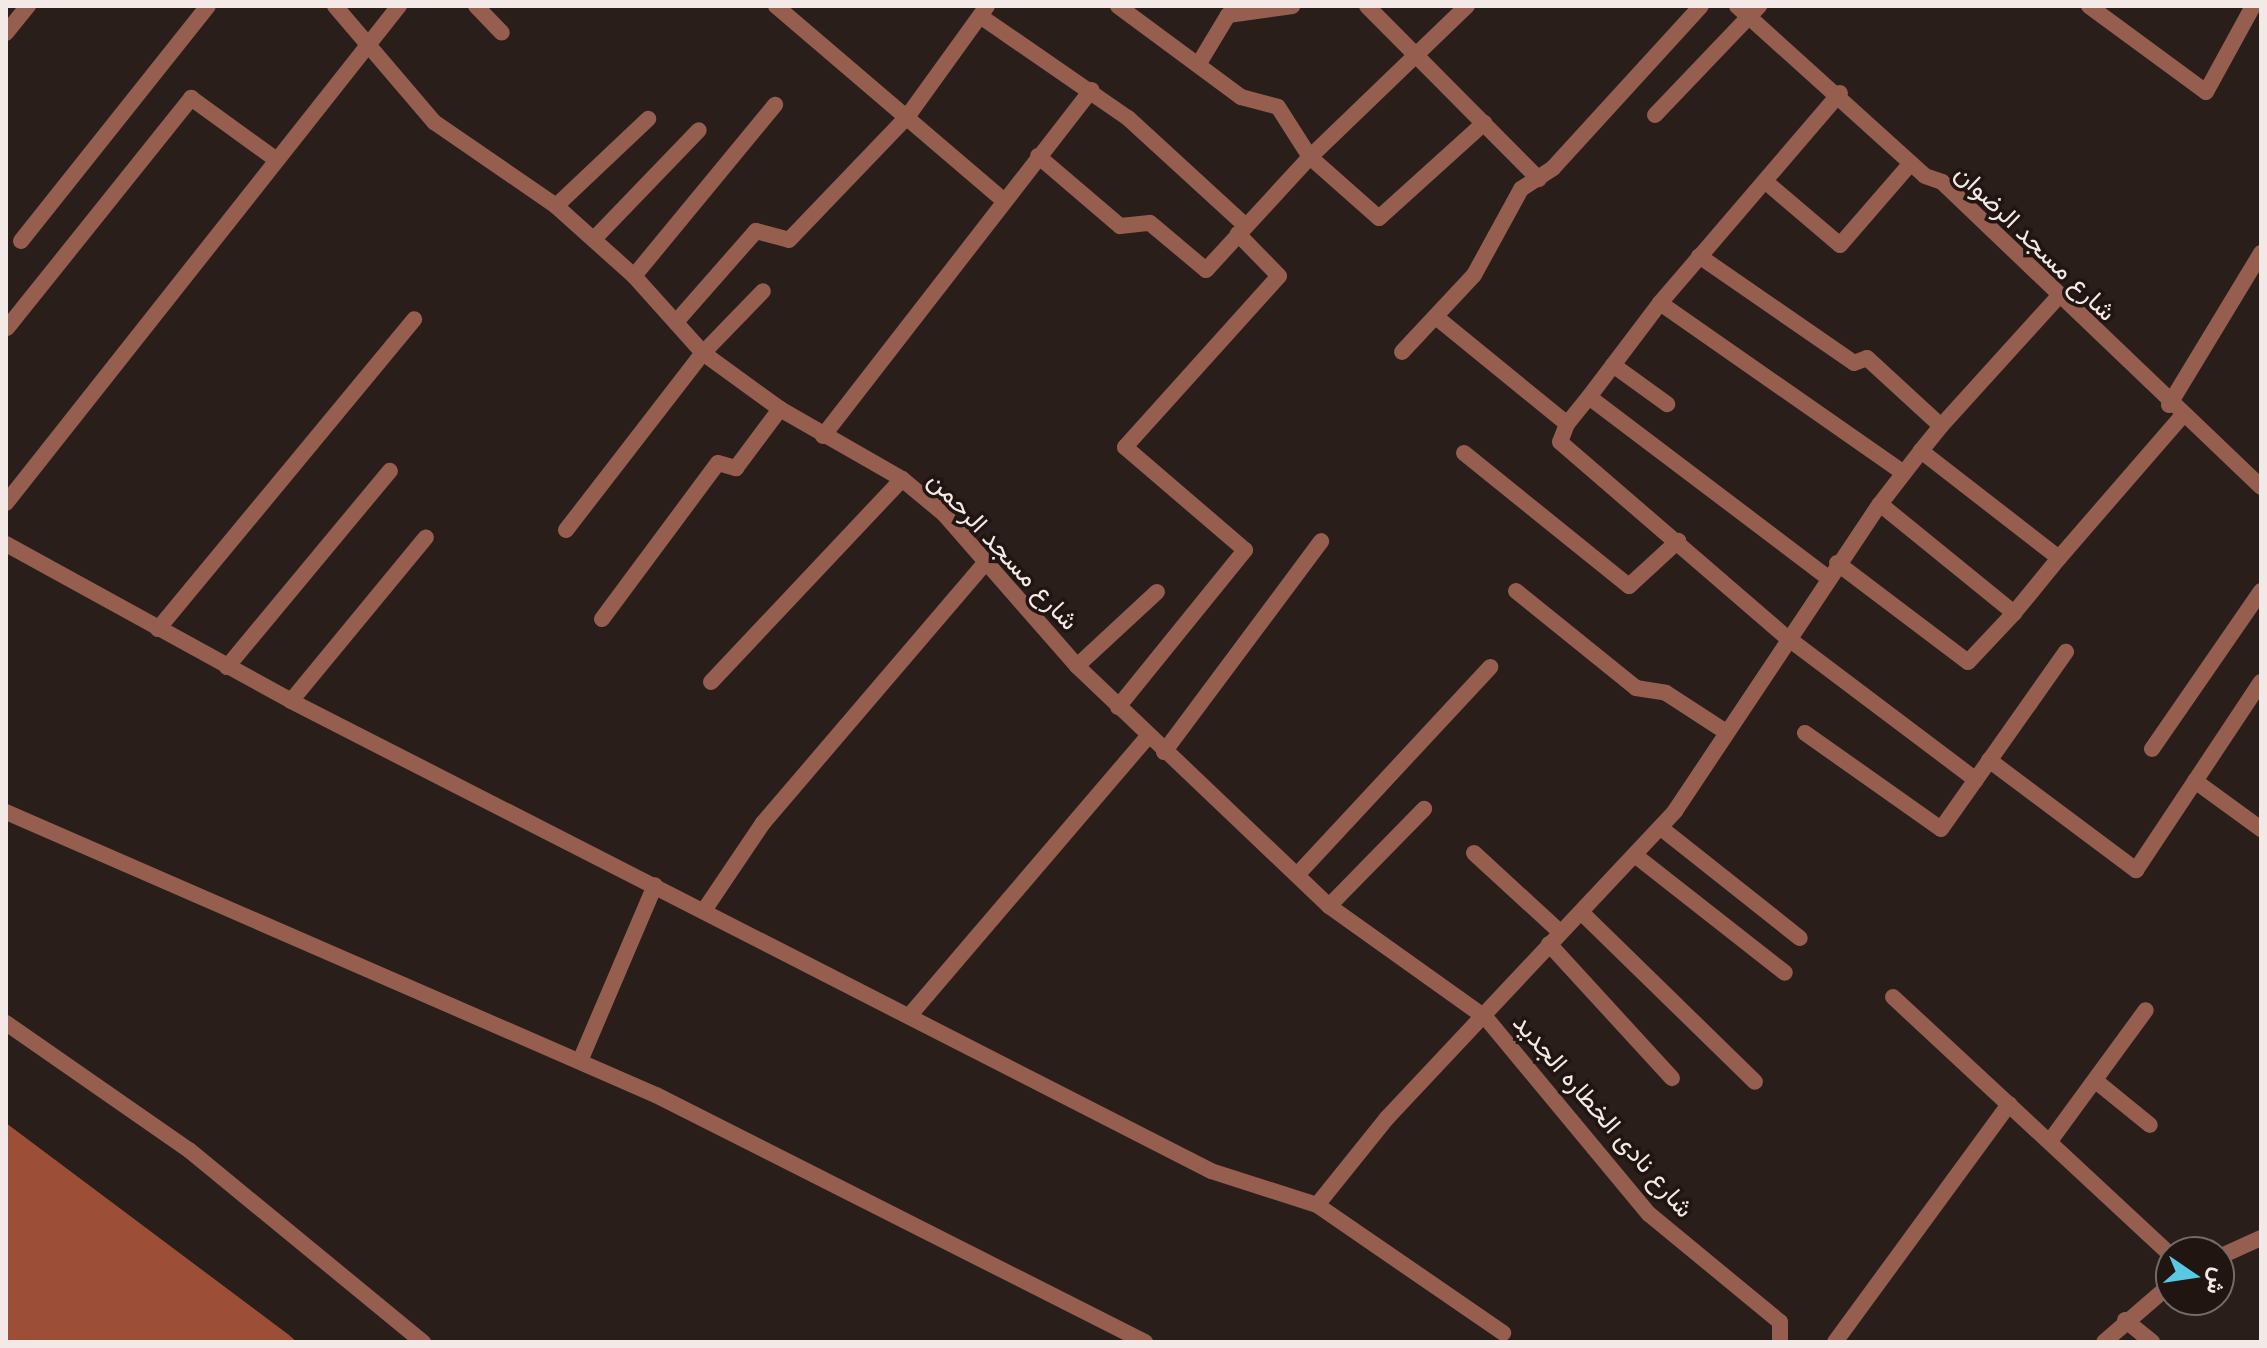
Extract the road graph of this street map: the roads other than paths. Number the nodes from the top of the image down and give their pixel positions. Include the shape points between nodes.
1 (28, 6) edge
2 (208, 6) edge
3 (335, 6) edge
4 (399, 6) edge
5 (476, 6) edge
6 (776, 6) edge
7 (1118, 6) edge
8 (1292, 6) edge
9 (1367, 6) edge
10 (1467, 6) edge
11 (1701, 6) edge
12 (2089, 6) edge
13 (2246, 9) edge
14 (1749, 10) edge
15 (983, 11) edge
16 (6, 33) edge
17 (502, 33) dead end
18 (369, 38) junction
19 (1418, 53) junction
20 (1198, 65) junction
21 (1091, 90) junction
22 (1840, 93) junction
23 (775, 105) dead end
24 (1655, 115) dead end
25 (907, 117) junction
26 (648, 119) dead end
27 (1484, 123) junction
28 (699, 130) dead end
29 (1038, 156) junction
30 (1310, 157) junction
31 (274, 158) junction
32 (1911, 163) junction
33 (1539, 179) junction
34 (1766, 182) junction
35 (1004, 201) junction
36 (556, 206) junction
37 (1242, 230) junction
38 (594, 239) junction
39 (21, 241) dead end
40 (2261, 253) edge
41 (1699, 256) junction
42 (634, 276) junction
43 (763, 291) dead end
44 (2057, 298) junction
45 (1660, 303) junction
46 (1436, 317) junction
47 (414, 319) dead end
48 (676, 322) junction
49 (7, 328) edge
50 (1402, 352) dead end
51 (703, 353) junction
52 (1613, 365) junction
53 (1589, 397) junction
54 (1667, 404) dead end
55 (780, 409) junction
56 (2175, 411) junction
57 (1567, 424) junction
58 (1941, 426) junction
59 (823, 436) junction
60 (1921, 451) junction
61 (1464, 453) dead end
62 (390, 471) dead end
63 (1904, 473) junction
64 (902, 479) junction
65 (2261, 487) edge
66 (6, 503) edge
67 (1880, 504) junction
68 (566, 530) dead end
69 (426, 537) dead end
70 (1321, 541) dead end
71 (1678, 541) junction
72 (6, 544) edge
73 (2059, 558) junction
74 (986, 562) junction
75 (1832, 570) junction
76 (1516, 591) dead end
77 (2261, 591) edge
78 (1157, 592) dead end
79 (2014, 613) junction
80 (602, 619) dead end
81 (158, 629) junction
82 (1785, 636) junction
83 (2066, 652) dead end
84 (1077, 666) junction
85 (227, 667) junction
86 (1490, 667) dead end
87 (711, 682) dead end
88 (2261, 682) edge
89 (291, 701) junction
90 (1118, 707) junction
91 (1723, 730) junction
92 (1805, 733) dead end
93 (1148, 736) junction
94 (2152, 749) dead end
95 (1164, 752) junction
96 (1989, 760) junction
97 (1976, 780) junction
98 (2195, 781) junction
99 (1424, 809) dead end
100 (6, 812) edge
101 (1661, 828) junction
102 (2261, 829) edge
103 (1474, 853) dead end
104 (1636, 856) junction
105 (1297, 875) junction
106 (655, 885) junction
107 (1329, 906) junction
108 (705, 909) junction
109 (1581, 912) junction
110 (1555, 938) junction
111 (1800, 938) dead end
112 (1785, 973) dead end
113 (1893, 997) dead end
114 (2146, 1010) dead end
115 (910, 1015) junction
116 (1486, 1018) junction
117 (6, 1023) edge
118 (580, 1061) junction
119 (1672, 1078) dead end
120 (1755, 1082) dead end
121 (2097, 1082) junction
122 (2009, 1104) junction
123 (2150, 1125) dead end
124 (2050, 1141) junction
125 (1317, 1205) junction
126 (2261, 1238) edge
127 (2155, 1240) edge
128 (2235, 1250) edge
129 (2155, 1297) edge
130 (2125, 1320) junction
131 (1503, 1333) dead end
132 (423, 1342) edge
133 (1145, 1342) edge
134 (1780, 1342) edge
135 (1835, 1342) edge
136 (2104, 1342) edge
137 (2152, 1342) edge

1 - 16 street
2 - 39 street
3 - 18 street, شارع مسجد الرحمن
4 - 18 street
5 - 17 street
6 - 25 street
7 - 20 street
8 - 20 street via 1228,15
9 - 19 street
10 - 19 street
11 - 33 street
12 - 13 street via 2206,92
14 - 22 street, شارع مسجد الرضوان
14 - 24 street
15 - 21 street
15 - 25 street
18 - 31 street
18 - 36 street, شارع مسجد الرحمن via 434,122
19 - 27 street
19 - 30 street
20 - 30 street via 1241,97 1278,107
21 - 29 street
21 - 37 street
22 - 32 street, شارع مسجد الرضوان
22 - 34 street
23 - 42 street
25 - 35 street
25 - 48 street via 789,240 756,231
26 - 36 street
27 - 30 street via 1381,218
27 - 33 street
28 - 38 street
29 - 35 street
29 - 37 street via 1120,226 1150,223 1202,270
30 - 37 street
31 - 49 street via 191,98
31 - 66 street
32 - 34 street via 1840,245
32 - 44 street, شارع مسجد الرضوان via 1942,182
33 - 46 street via 1521,189 1474,275
34 - 41 street
35 - 59 street
36 - 38 street, شارع مسجد الرحمن
37 - 90 street via 1279,276 1125,447 1245,550
38 - 42 street, شارع مسجد الرحمن
40 - 56 street
41 - 45 street
41 - 58 street via 1854,363 1867,358
42 - 48 street, شارع مسجد الرحمن
43 - 51 street
44 - 56 street, شارع مسجد الرضوان
44 - 58 street
45 - 52 street
45 - 63 street
46 - 50 street
46 - 57 street
47 - 81 street
48 - 51 street, شارع مسجد الرحمن
51 - 55 street, شارع مسجد الرحمن
51 - 68 street
52 - 53 street
52 - 54 street
53 - 57 street
53 - 75 street
55 - 59 street, شارع مسجد الرحمن
55 - 80 street via 736,468 718,463
56 - 65 street, شارع مسجد الرضوان
56 - 73 street
57 - 71 street via 1560,442
58 - 60 street
59 - 64 street, شارع مسجد الرحمن
60 - 63 street
60 - 73 street
61 - 71 street via 1629,586
62 - 85 street
63 - 67 street
64 - 74 street, شارع مسجد الرحمن
64 - 87 street
67 - 75 street
67 - 79 street
69 - 89 street
70 - 95 street
71 - 82 street
72 - 81 street
73 - 79 street
74 - 84 street, شارع مسجد الرحمن
74 - 108 street via 772,813
75 - 79 street via 1968,662
75 - 82 street
76 - 91 street via 1636,688 1666,693
77 - 94 street
78 - 84 street
81 - 85 street
82 - 91 street
82 - 97 street
83 - 96 street
84 - 90 street, شارع مسجد الرحمن
85 - 89 street
86 - 105 street
88 - 98 street
89 - 106 street
90 - 93 street, شارع مسجد الرحمن
91 - 101 street
92 - 97 street via 1937,828
93 - 95 street, شارع مسجد الرحمن
93 - 115 street
95 - 105 street, شارع مسجد الرحمن
96 - 97 street
96 - 98 street via 2131,871
98 - 102 street
99 - 107 street
100 - 118 street
101 - 104 street
101 - 111 street
103 - 110 street
104 - 109 street
104 - 112 street
105 - 107 street, شارع مسجد الرحمن
106 - 108 street
106 - 118 street
107 - 116 street, شارع مسجد الرحمن
108 - 115 street
109 - 110 street
109 - 120 street
110 - 116 street
110 - 119 street
113 - 122 street
114 - 121 street
115 - 125 street via 1211,1171
116 - 125 street via 1387,1118
116 - 134 street, شارع نادى الخطاره الجديد via 1649,1214 1780,1322
117 - 132 street via 189,1150
118 - 133 street
121 - 123 street
121 - 124 street
122 - 124 street
122 - 135 street
124 - 127 street
125 - 131 street
126 - 128 street
129 - 130 street
130 - 136 street
130 - 137 street

